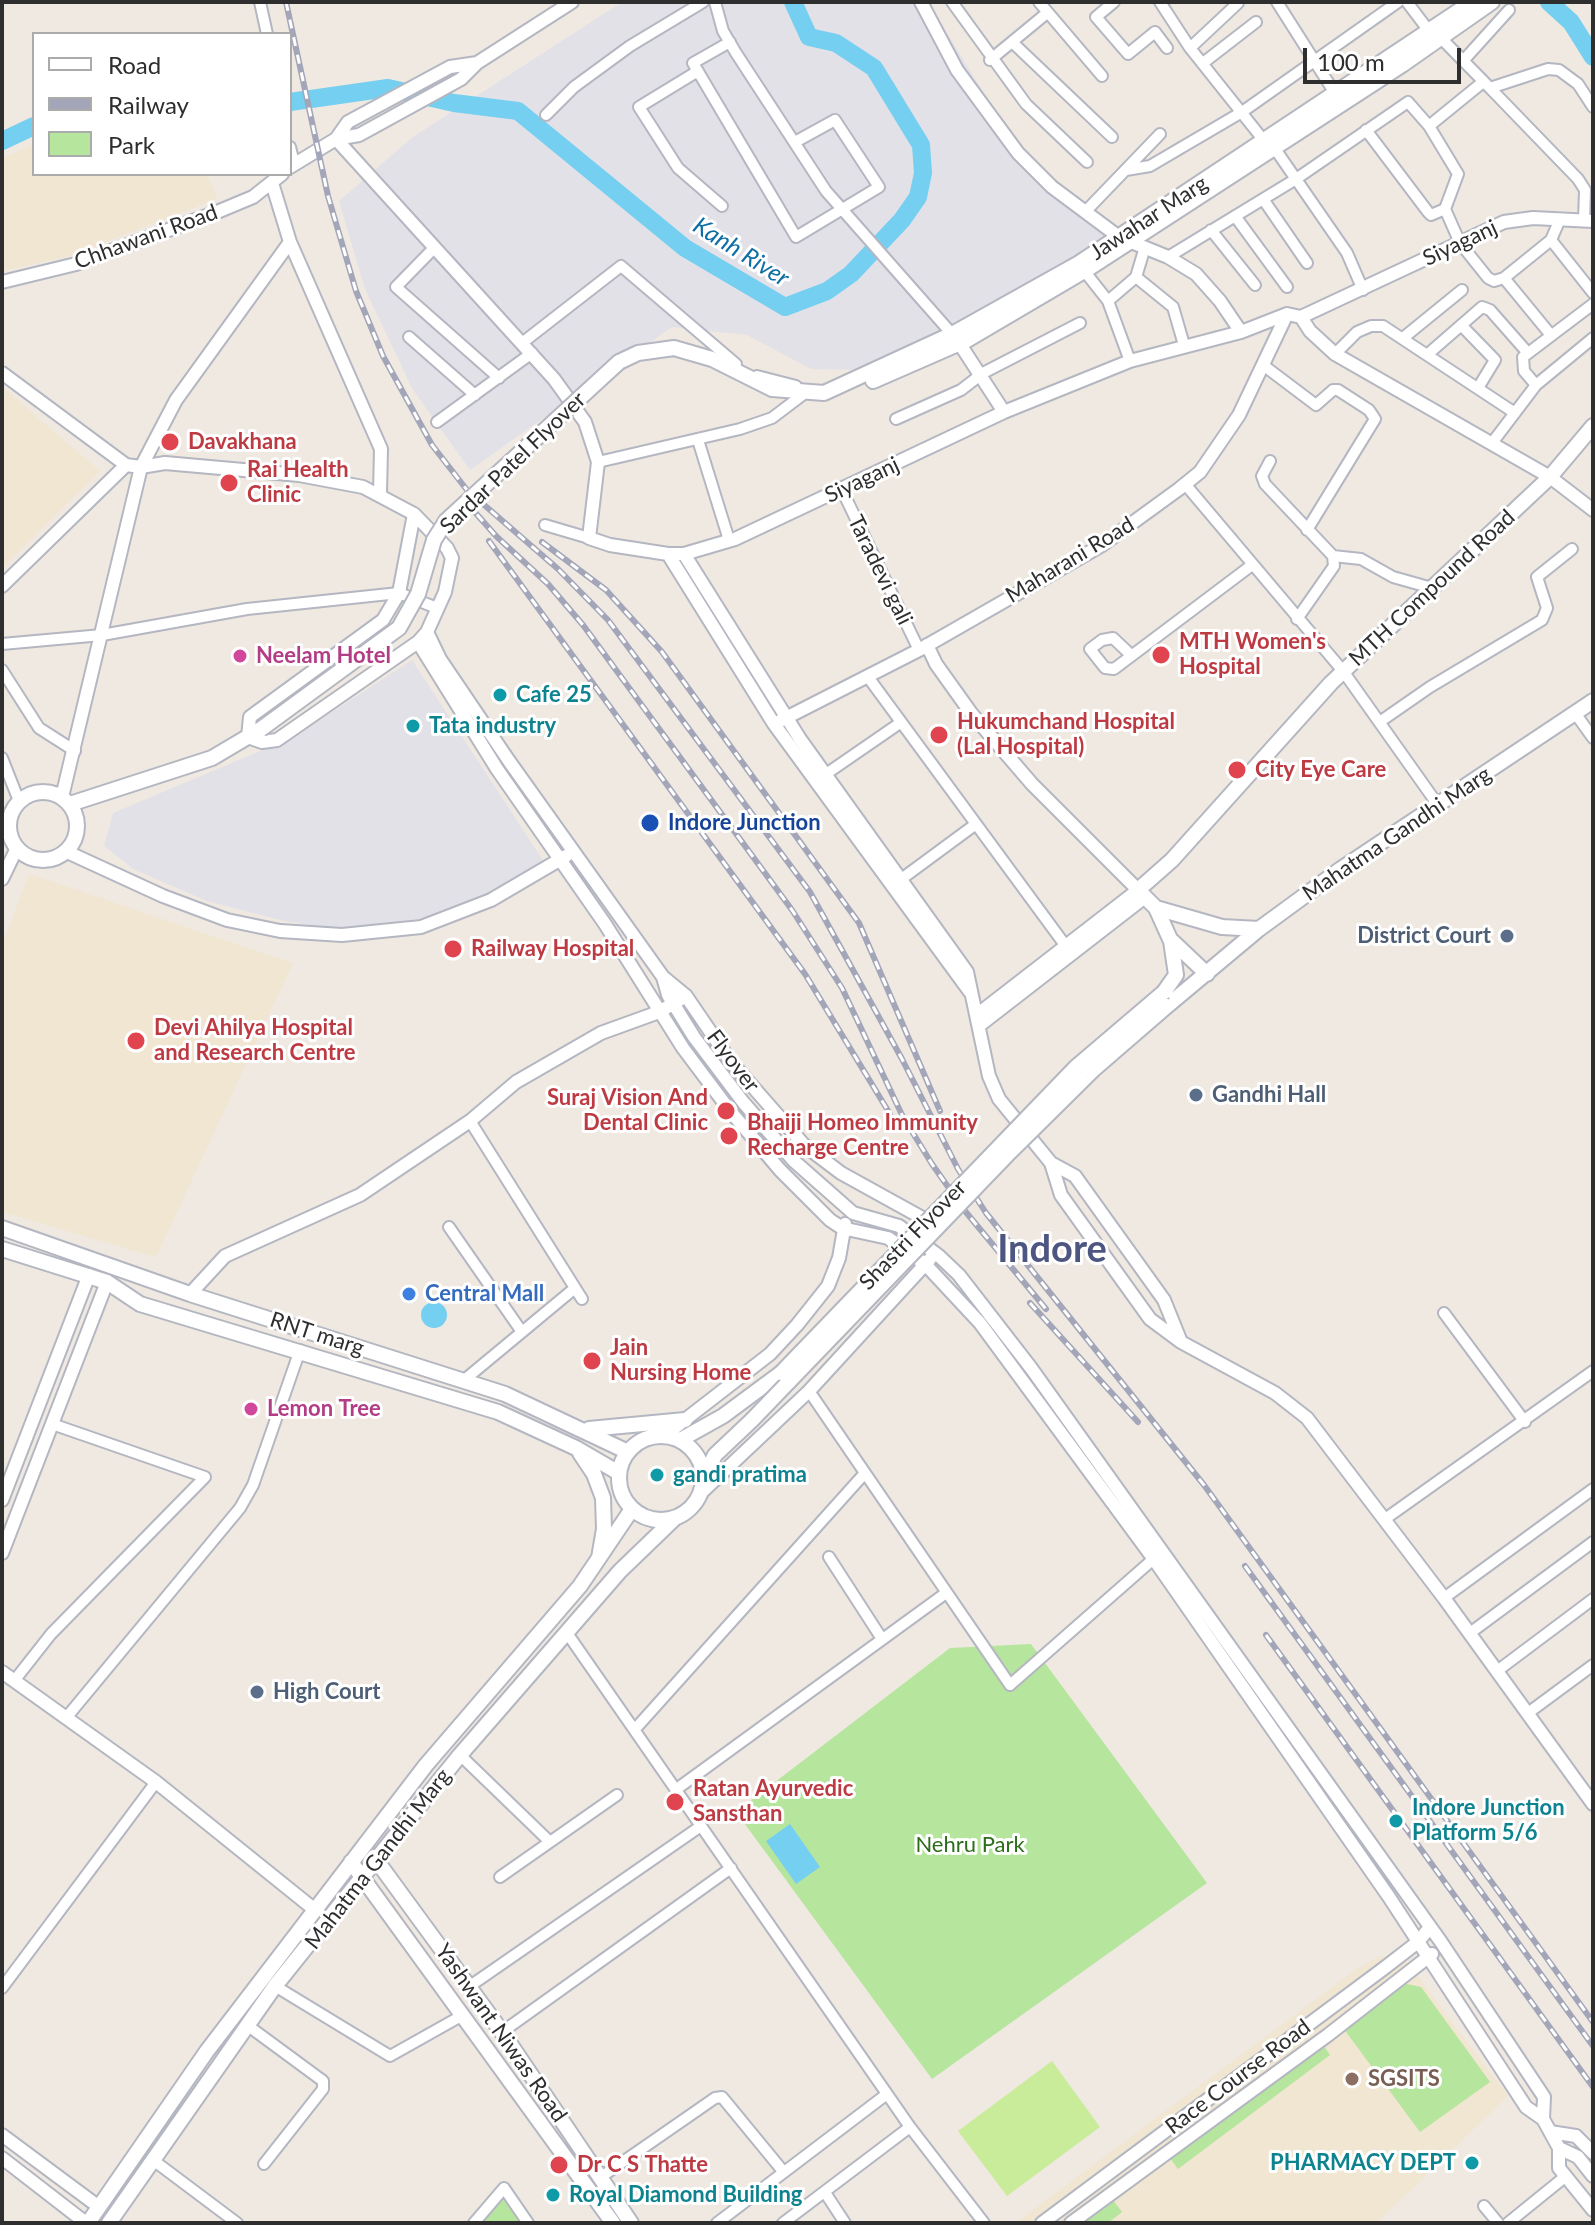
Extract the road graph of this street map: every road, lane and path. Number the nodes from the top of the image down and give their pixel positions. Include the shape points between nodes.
1 (260, 2) edge
2 (572, 2) edge
3 (703, 2) edge
4 (715, 2) edge
5 (921, 2) edge
6 (952, 2) edge
7 (1039, 2) edge
8 (1114, 2) edge
9 (1277, 2) edge
10 (1398, 2) edge
11 (1407, 2) edge
12 (1492, 2) edge
13 (1238, 3) edge
14 (1165, 4) edge
15 (1468, 5) edge
16 (1509, 10) dead end
17 (1047, 13) junction
18 (1256, 22) dead end
19 (267, 32) edge
20 (1434, 33) junction
21 (730, 42) junction
22 (1012, 42) junction
23 (1167, 48) dead end
24 (1190, 48) junction
25 (990, 60) junction
26 (1463, 61) junction
27 (477, 63) junction
28 (1203, 63) junction
29 (1315, 63) junction
30 (698, 71) junction
31 (1102, 76) dead end
32 (1486, 85) junction
33 (1339, 100) junction
34 (1593, 107) edge
35 (1242, 112) junction
36 (546, 115) dead end
37 (1429, 126) junction
38 (1366, 130) junction
39 (1160, 134) dead end
40 (1112, 137) dead end
41 (336, 139) junction
42 (795, 142) junction
43 (1270, 143) junction
44 (1087, 162) dead end
45 (292, 165) edge
46 (1126, 170) junction
47 (280, 176) edge
48 (1296, 179) junction
49 (272, 183) junction
50 (1263, 199) junction
51 (722, 206) dead end
52 (1445, 209) junction
53 (842, 212) junction
54 (1085, 212) junction
55 (1235, 216) junction
56 (1560, 219) junction
57 (1588, 220) edge
58 (1211, 230) junction
59 (1551, 240) junction
60 (290, 242) junction
61 (1132, 242) junction
62 (1460, 243) junction
63 (433, 249) junction
64 (1168, 257) junction
65 (1307, 263) dead end
66 (1082, 267) junction
67 (1136, 277) junction
68 (1504, 278) junction
69 (2, 282) edge
70 (1255, 285) dead end
71 (1287, 287) dead end
72 (1363, 290) junction
73 (1462, 290) dead end
74 (1593, 293) edge
75 (1108, 301) junction
76 (1593, 304) edge
77 (1287, 314) junction
78 (1301, 317) junction
79 (1080, 323) dead end
80 (1461, 325) junction
81 (1241, 332) junction
82 (1550, 334) junction
83 (409, 337) dead end
84 (956, 338) junction
85 (1403, 338) junction
86 (1593, 338) edge
87 (522, 343) junction
88 (1184, 345) junction
89 (1527, 352) junction
90 (532, 353) junction
91 (1335, 354) junction
92 (1428, 354) junction
93 (1130, 361) junction
94 (1263, 365) junction
95 (2, 373) edge
96 (983, 373) junction
97 (499, 378) junction
98 (1536, 385) junction
99 (1478, 388) junction
100 (827, 390) junction
101 (805, 393) junction
102 (475, 395) junction
103 (1004, 412) junction
104 (1515, 413) junction
105 (896, 419) dead end
106 (437, 422) dead end
107 (1593, 426) edge
108 (698, 440) junction
109 (1492, 443) junction
110 (1270, 461) dead end
111 (598, 462) junction
112 (126, 465) junction
113 (141, 467) junction
114 (1550, 477) junction
115 (1185, 484) junction
116 (842, 490) junction
117 (380, 493) junction
118 (1593, 510) edge
119 (414, 514) junction
120 (545, 525) dead end
121 (1307, 530) junction
122 (589, 538) junction
123 (729, 540) junction
124 (1572, 549) dead end
125 (668, 554) junction
126 (684, 554) junction
127 (1333, 556) junction
128 (1252, 565) junction
129 (2, 586) edge
130 (1432, 588) junction
131 (399, 593) junction
132 (437, 608) junction
133 (1297, 619) junction
134 (102, 635) junction
135 (422, 637) junction
136 (2, 644) edge
137 (923, 647) junction
138 (1131, 655) dead end
139 (2, 670) edge
140 (1343, 671) junction
141 (868, 677) junction
142 (1593, 701) edge
143 (1575, 713) junction
144 (787, 718) junction
145 (1381, 721) junction
146 (900, 723) junction
147 (774, 724) junction
148 (254, 733) junction
149 (1593, 738) edge
150 (75, 751) junction
151 (2, 758) edge
152 (826, 774) junction
153 (66, 800) junction
154 (1438, 805) junction
155 (11, 811) edge
156 (976, 824) junction
157 (17, 848) junction
158 (65, 851) junction
159 (572, 852) junction
160 (559, 861) junction
161 (2, 879) edge
162 (900, 880) junction
163 (1142, 893) junction
164 (1156, 908) junction
165 (1259, 929) junction
166 (1170, 939) junction
167 (1065, 945) junction
168 (1207, 974) junction
169 (663, 977) junction
170 (973, 995) junction
171 (1166, 999) junction
172 (688, 1000) junction
173 (674, 1004) junction
174 (659, 1012) junction
175 (979, 1019) junction
176 (470, 1121) junction
177 (1051, 1163) junction
178 (853, 1213) junction
179 (926, 1220) junction
180 (449, 1227) dead end
181 (2, 1228) edge
182 (842, 1228) junction
183 (2, 1249) edge
184 (936, 1253) junction
185 (925, 1264) junction
186 (87, 1280) junction
187 (105, 1287) junction
188 (575, 1288) junction
189 (190, 1294) junction
190 (582, 1299) dead end
191 (987, 1311) junction
192 (1444, 1313) dead end
193 (980, 1323) junction
194 (522, 1332) junction
195 (1181, 1342) junction
196 (300, 1350) junction
197 (1593, 1371) edge
198 (463, 1381) junction
199 (809, 1391) junction
200 (685, 1420) junction
201 (1525, 1422) junction
202 (52, 1424) junction
203 (585, 1429) junction
204 (664, 1436) junction
205 (680, 1440) junction
206 (576, 1448) junction
207 (628, 1452) junction
208 (619, 1473) junction
209 (865, 1473) junction
210 (704, 1477) junction
211 (1593, 1489) edge
212 (701, 1493) junction
213 (2, 1500) edge
214 (632, 1509) junction
215 (675, 1518) junction
216 (1385, 1519) junction
217 (1593, 1542) edge
218 (2, 1553) edge
219 (1158, 1555) junction
220 (829, 1557) dead end
221 (598, 1562) junction
222 (946, 1593) junction
223 (1444, 1598) junction
224 (1593, 1599) edge
225 (567, 1633) junction
226 (1470, 1633) junction
227 (882, 1639) junction
228 (1593, 1665) edge
229 (1497, 1671) junction
230 (2, 1672) edge
231 (14, 1681) junction
232 (1528, 1713) junction
233 (66, 1718) junction
234 (636, 1728) junction
235 (460, 1755) junction
236 (156, 1782) junction
237 (678, 1788) junction
238 (617, 1795) dead end
239 (1593, 1804) edge
240 (701, 1826) junction
241 (548, 1840) junction
242 (365, 1848) junction
243 (351, 1862) junction
244 (378, 1862) junction
245 (731, 1868) junction
246 (500, 1877) dead end
247 (365, 1878) junction
248 (315, 1910) junction
249 (1430, 1927) junction
250 (1418, 1942) junction
251 (1441, 1942) junction
252 (1429, 1958) junction
253 (275, 1986) junction
254 (470, 1986) junction
255 (2, 1988) edge
256 (463, 2015) junction
257 (247, 2025) junction
258 (502, 2032) junction
259 (887, 2094) junction
260 (1543, 2119) junction
261 (910, 2127) junction
262 (1550, 2132) junction
263 (2, 2135) edge
264 (1559, 2148) junction
265 (1593, 2153) edge
266 (2, 2158) edge
267 (153, 2160) junction
268 (264, 2164) dead end
269 (782, 2170) junction
270 (1566, 2176) junction
271 (1593, 2176) edge
272 (601, 2177) junction
273 (826, 2194) junction
274 (93, 2202) junction
275 (1484, 2206) dead end
276 (1593, 2210) edge
277 (83, 2220) edge
278 (611, 2222) edge
279 (109, 2223) edge
280 (237, 2223) edge
281 (474, 2223) edge
282 (528, 2223) edge
283 (631, 2223) edge
284 (717, 2223) edge
285 (783, 2223) edge
286 (845, 2223) edge
287 (984, 2223) edge
288 (1042, 2223) edge
289 (1071, 2223) edge
290 (1498, 2223) edge
291 (1508, 2223) edge

1 - 19 street
2 - 27 street
3 - 36 street via 630,46
4 - 21 street
5 - 54 street via 957,70 1018,153
6 - 25 street
7 - 17 street
8 - 23 street via 1096,17 1128,54 1155,32
9 - 29 street
10 - 29 street
11 - 20 street
12 - 20 main road
13 - 24 street
14 - 24 street
15 - 20 main road, Jawahar Marg
16 - 26 street
17 - 22 street
17 - 31 street
18 - 28 street
20 - 26 street
20 - 33 main road, Jawahar Marg
21 - 30 street via 693,63
21 - 42 street
22 - 25 street
22 - 40 street
24 - 28 street
25 - 44 street via 1026,104
26 - 32 street
27 - 41 street via 461,79 373,128
27 - 41 street via 450,67 348,122
28 - 35 street
29 - 33 street
29 - 35 street
30 - 51 street via 639,107 678,168
30 - 53 street via 796,237
32 - 34 street via 1559,70 1578,84
32 - 37 street
32 - 57 street via 1578,179 1585,190
33 - 43 main road, Jawahar Marg
35 - 43 street
35 - 46 street via 1150,166
37 - 38 street via 1408,102
37 - 52 street via 1458,174
38 - 48 street
38 - 52 street via 1428,212
39 - 46 street
41 - 45 street
41 - 63 street
42 - 53 street
42 - 53 street via 831,120 837,122 879,187
43 - 48 street
43 - 61 main road, Jawahar Marg
46 - 54 street
47 - 49 street, Chhawani Road
48 - 50 street
48 - 72 street via 1347,253
49 - 60 street
49 - 69 street, Chhawani Road via 253,197 76,264
50 - 55 street
50 - 65 street
52 - 62 street
53 - 84 street
54 - 61 street
55 - 58 street
55 - 71 street
56 - 57 street, Siyaganj
56 - 59 street
56 - 62 street, Siyaganj via 1504,222
58 - 64 street
58 - 70 street
59 - 68 street
59 - 74 street
60 - 113 street via 176,400
60 - 117 street via 381,449
61 - 64 street
61 - 66 main road, Jawahar Marg
61 - 67 street
62 - 68 street via 1488,278
62 - 72 street, Siyaganj
63 - 87 street
63 - 97 street via 396,287
64 - 81 street via 1196,274
66 - 75 street
66 - 84 main road, Jawahar Marg
67 - 75 street
67 - 88 street via 1173,307
68 - 82 street
72 - 78 street, Siyaganj
73 - 85 street
75 - 93 street
76 - 82 street
77 - 78 street
77 - 81 street, Siyaganj
77 - 94 street, Maharani Road
78 - 91 street
79 - 96 street
80 - 89 street via 1485,307
80 - 92 street
80 - 99 street via 1495,360
81 - 88 street, Siyaganj
82 - 89 street
83 - 102 street
84 - 96 street
84 - 100 main road, Jawahar Marg via 846,391 831,396
85 - 91 street via 1383,326 1371,326
85 - 92 street
86 - 98 street
87 - 90 street
87 - 100 street via 621,266 725,358 758,376
88 - 93 street, Siyaganj
89 - 98 street via 1522,367
90 - 97 street
90 - 111 street via 585,422
91 - 109 street
92 - 99 street
93 - 103 street, Siyaganj
94 - 115 street, Maharani Road via 1239,415 1200,472
94 - 121 street via 1316,405 1338,390 1375,419
95 - 112 street
96 - 103 street
96 - 105 street via 961,390
97 - 102 street
98 - 104 street
99 - 104 street
100 - 101 main road
101 - 108 street via 772,418
101 - 148 main road, Sardar Patel Flyover, bridge via 772,389 712,359 674,348 638,353 619,362 446,521 399,628
102 - 106 street
103 - 116 street, Siyaganj
104 - 109 street
107 - 114 main road, MTH Compound Road
108 - 111 street
108 - 123 street
109 - 114 street
110 - 121 street via 1262,476 1265,484
111 - 122 street
112 - 113 street
112 - 129 street
113 - 117 street via 165,463 299,475
113 - 134 street
114 - 118 street
114 - 130 main road, MTH Compound Road
115 - 128 street
115 - 137 street, Maharani Road via 1102,545
116 - 123 street, Siyaganj
116 - 137 street, Taradevi gali
117 - 119 street
119 - 131 street
119 - 132 street via 452,558
120 - 122 street
121 - 127 street
122 - 125 street, Siyaganj
123 - 126 street, Siyaganj
124 - 145 street via 1537,577 1547,608 1542,620
125 - 126 street, Siyaganj
125 - 147 street
126 - 144 street
127 - 130 street via 1361,559 1393,577
127 - 133 street via 1334,566
128 - 133 street
128 - 138 street
130 - 140 main road, MTH Compound Road
131 - 132 street
131 - 134 street via 247,609
131 - 148 street via 383,620 250,717
132 - 135 street
133 - 140 street
134 - 136 street
134 - 150 street
135 - 148 street via 277,740 262,742
135 - 159 street
135 - 160 street
137 - 141 street, Maharani Road
137 - 163 street via 1022,773
139 - 150 street via 39,728
140 - 145 street
140 - 163 main road, MTH Compound Road
141 - 144 street, Maharani Road
141 - 146 street
142 - 143 main road, Mahatma Gandhi Marg
143 - 149 street
143 - 154 main road, Mahatma Gandhi Marg
144 - 147 street, Maharani Road
144 - 152 street
145 - 154 street
146 - 152 street
146 - 156 street
147 - 170 street
148 - 153 main road, Sardar Patel Flyover via 212,758
150 - 153 street
151 - 155 street
152 - 162 street
153 - 155 main road via 40,792
153 - 158 main road via 77,828
154 - 165 main road, Mahatma Gandhi Marg
155 - 157 main road via 10,832
156 - 162 street
156 - 167 street
157 - 158 main road via 46,860
157 - 161 street
158 - 160 street via 227,920 280,931 342,935 421,927 491,900
159 - 160 street
159 - 169 street
160 - 174 street
162 - 170 street via 967,972
163 - 164 main road
163 - 167 street
163 - 175 street
164 - 165 main road via 1222,927
164 - 166 main road
165 - 168 main road, Mahatma Gandhi Marg
166 - 168 main road
166 - 171 main road via 1176,975
167 - 175 street
168 - 171 main road, Shastri Flyover
169 - 172 street, Flyover
169 - 173 street
170 - 175 street
171 - 179 main road, Shastri Flyover, bridge via 1076,1067
171 - 210 main road, Shastri Flyover, bridge via 715,1455
172 - 173 street
172 - 179 street, Flyover via 769,1109 804,1145 841,1173
173 - 174 street
173 - 178 street via 743,1102 794,1161
174 - 176 street via 601,1033 516,1082
174 - 182 street via 780,1170
175 - 177 street via 994,1090
176 - 188 street
176 - 189 street via 360,1195 225,1256
177 - 195 street via 1061,1195 1150,1319
177 - 195 street via 1075,1176 1164,1300
178 - 182 street
178 - 184 street via 899,1226
179 - 205 main road, Shastri Flyover, bridge via 781,1373
180 - 194 street
181 - 189 main road, RNT marg
182 - 185 street via 888,1238
182 - 200 street via 834,1272 797,1325 770,1354
183 - 186 main road, RNT marg
184 - 185 street
184 - 191 street
185 - 193 street
185 - 199 street
186 - 187 main road, RNT marg
186 - 213 street
187 - 196 main road, RNT marg via 140,1304
187 - 202 street
188 - 190 street
188 - 194 street
189 - 198 main road, RNT marg
191 - 193 street
191 - 219 street
192 - 201 street
193 - 219 street
194 - 198 street
195 - 216 street via 1275,1393 1307,1418
196 - 206 main road, RNT marg via 498,1412
196 - 233 street via 240,1508
197 - 201 street
198 - 203 main road, RNT marg
199 - 209 street
199 - 212 street
200 - 203 main road
200 - 204 street
201 - 216 street
202 - 218 street
202 - 231 street via 205,1477 51,1634
203 - 207 main road, RNT marg
204 - 205 main road
204 - 207 main road via 648,1437
205 - 210 main road via 692,1449
206 - 208 main road, RNT marg
206 - 221 main road via 603,1498
207 - 208 main road
208 - 214 main road via 619,1488
209 - 222 street
209 - 234 street
210 - 212 main road
211 - 223 street
212 - 215 main road
214 - 215 main road via 657,1521
214 - 221 main road, Mahatma Gandhi Marg
215 - 225 main road, Mahatma Gandhi Marg
216 - 223 street
217 - 226 street
219 - 222 street via 1010,1685
219 - 249 street
219 - 250 street
220 - 227 street
221 - 242 main road, Mahatma Gandhi Marg via 426,1765
222 - 227 street
223 - 226 street
224 - 229 street
225 - 234 street
225 - 235 main road, Mahatma Gandhi Marg
226 - 229 street
227 - 237 street
228 - 232 street
229 - 232 street
230 - 231 street
231 - 233 street
232 - 239 street
233 - 236 street
234 - 237 street
235 - 241 street
235 - 244 main road, Mahatma Gandhi Marg
236 - 248 street
236 - 255 street
237 - 240 street
238 - 241 street
240 - 245 street
240 - 254 street
241 - 246 street
242 - 243 main road, Mahatma Gandhi Marg
242 - 244 main road, Yashwant Niwas Road
243 - 247 main road, Yashwant Niwas Road
243 - 248 main road, Mahatma Gandhi Marg
244 - 247 main road, Mahatma Gandhi Marg
244 - 254 main road, Yashwant Niwas Road
245 - 258 street
245 - 259 street
247 - 253 main road, Mahatma Gandhi Marg
247 - 256 main road, Yashwant Niwas Road
248 - 274 main road, Mahatma Gandhi Marg
249 - 250 street, Race Course Road
249 - 251 street
250 - 252 street
250 - 288 street, Race Course Road
251 - 252 street, Race Course Road
251 - 260 street via 1544,2097
252 - 260 street via 1526,2107
252 - 289 street, Race Course Road
253 - 256 street via 390,2056
253 - 257 main road, Mahatma Gandhi Marg
254 - 258 main road, Yashwant Niwas Road
256 - 278 main road, Yashwant Niwas Road
257 - 267 main road, Mahatma Gandhi Marg
257 - 268 street via 323,2081 323,2089
258 - 272 main road, Yashwant Niwas Road
259 - 261 street
259 - 269 street
260 - 262 street
261 - 273 street
261 - 287 street
262 - 264 street
262 - 265 street via 1576,2136
263 - 274 street
264 - 270 street via 1559,2168
264 - 271 street via 1578,2157
266 - 277 street
267 - 279 main road, Mahatma Gandhi Marg
267 - 280 street
269 - 272 street via 722,2097
269 - 284 street
270 - 276 street
270 - 291 street
272 - 283 main road, Yashwant Niwas Road
273 - 285 street
273 - 286 street
274 - 277 main road, Mahatma Gandhi Marg
275 - 290 street
281 - 282 street via 504,2188

